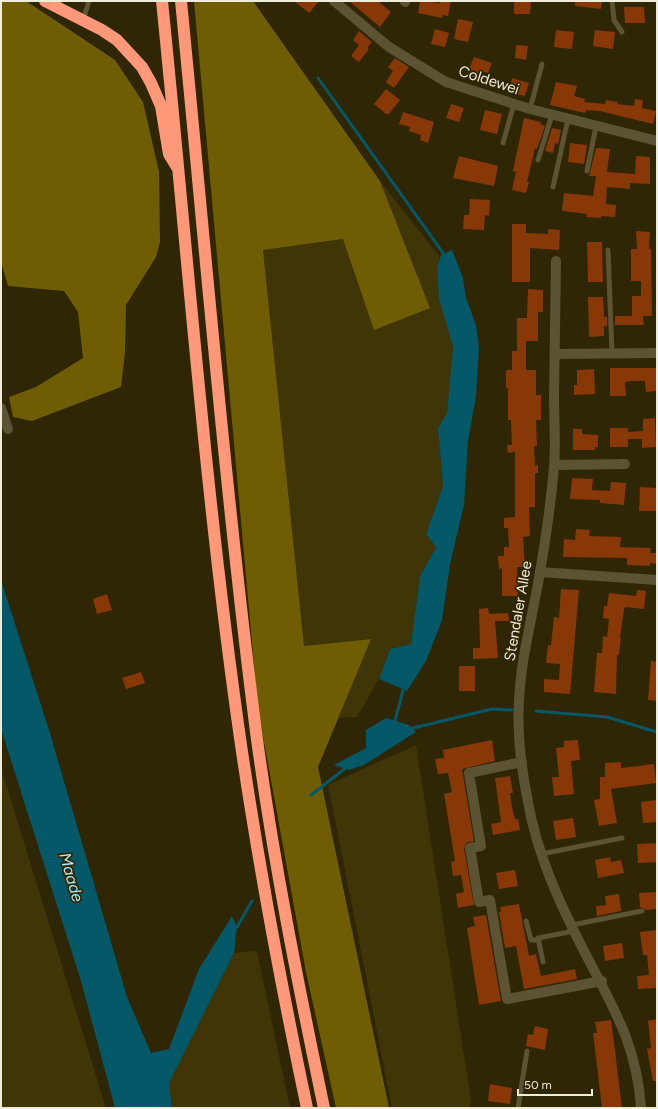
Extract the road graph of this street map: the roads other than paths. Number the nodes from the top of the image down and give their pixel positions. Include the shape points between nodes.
1 (45, 1) edge
2 (89, 1) edge
3 (162, 1) edge
4 (181, 1) edge
5 (334, 1) edge
6 (612, 1) edge
7 (83, 20) junction
8 (622, 32) dead end
9 (542, 64) dead end
10 (514, 104) junction
11 (530, 109) junction
12 (552, 115) junction
13 (568, 119) junction
14 (596, 126) junction
15 (657, 141) edge
16 (503, 143) dead end
17 (538, 160) dead end
18 (179, 171) junction
19 (587, 171) dead end
20 (553, 187) dead end
21 (608, 250) dead end
22 (556, 261) dead end
23 (612, 353) junction
24 (657, 353) edge
25 (555, 354) junction
26 (1, 408) edge
27 (8, 429) dead end
28 (625, 464) dead end
29 (554, 465) junction
30 (540, 572) junction
31 (657, 580) edge
32 (522, 762) junction
33 (622, 838) dead end
34 (541, 854) junction
35 (642, 911) dead end
36 (526, 921) dead end
37 (573, 928) junction
38 (539, 940) junction
39 (543, 962) dead end
40 (602, 981) junction
41 (527, 1052) dead end
42 (307, 1108) edge
43 (324, 1108) edge
44 (518, 1108) edge
45 (641, 1108) edge

1 - 7 highway
2 - 7 lane
3 - 18 highway
4 - 43 highway via 223,438 256,733 297,983
5 - 10 street, Coldewei via 389,47 446,82
6 - 8 lane via 614,20
7 - 18 highway via 117,40 142,67 161,106 169,154
9 - 11 lane
10 - 11 street, Coldewei
10 - 16 lane
11 - 12 street, Coldewei
12 - 13 street, Coldewei
12 - 17 lane
13 - 14 street, Coldewei
13 - 20 lane
14 - 15 street, Coldewei
14 - 19 lane
18 - 42 highway via 222,604 240,738 259,862
21 - 23 lane
22 - 25 street, Stendaler Allee
23 - 24 street
23 - 25 street
25 - 29 street, Stendaler Allee
26 - 27 street
28 - 29 street
29 - 30 street, Stendaler Allee
30 - 31 street
30 - 32 street, Stendaler Allee via 527,634 519,702
32 - 34 street, Stendaler Allee via 535,837
32 - 40 street via 469,773 481,846 470,848 474,874 479,902 490,900 507,999
33 - 34 lane
34 - 37 street, Stendaler Allee
35 - 37 lane
36 - 38 lane via 530,940
37 - 38 lane via 538,938
37 - 40 street, Stendaler Allee
38 - 39 lane
40 - 45 street, Stendaler Allee via 630,1046
41 - 44 lane

